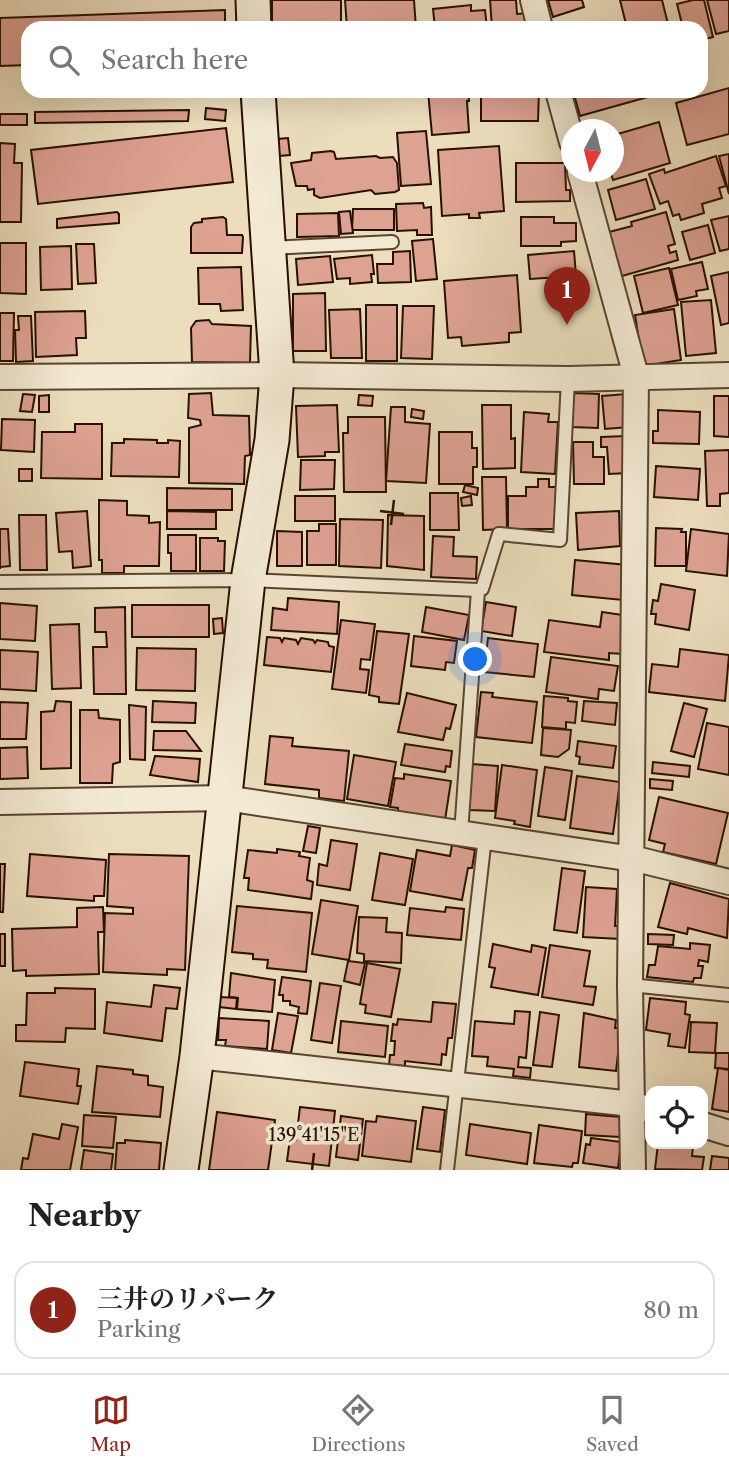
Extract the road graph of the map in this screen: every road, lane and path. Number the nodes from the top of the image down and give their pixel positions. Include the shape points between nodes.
1 (253, 0) edge
2 (533, 0) edge
3 (254, 21) edge
4 (538, 21) edge
5 (258, 98) edge
6 (560, 98) edge
7 (566, 119) edge
8 (583, 182) edge
9 (392, 242) dead end
10 (268, 248) junction
11 (277, 375) junction
12 (729, 375) edge
13 (636, 376) junction
14 (0, 377) edge
15 (568, 379) junction
16 (248, 580) junction
17 (0, 582) edge
18 (478, 590) junction
19 (225, 798) junction
20 (0, 802) edge
21 (461, 834) junction
22 (485, 837) junction
23 (632, 859) junction
24 (729, 882) edge
25 (630, 985) junction
26 (729, 995) edge
27 (197, 1056) junction
28 (457, 1085) junction
29 (641, 1107) edge
30 (708, 1127) edge
31 (729, 1133) edge
32 (181, 1170) edge
33 (447, 1170) edge
34 (633, 1170) edge

1 - 3 street
2 - 4 street
5 - 10 street
6 - 7 street
8 - 13 street
9 - 10 lane
10 - 11 street
11 - 14 street
11 - 15 street
11 - 16 street via 272,440
12 - 13 street
13 - 15 street
13 - 23 street
15 - 18 lane via 559,540 499,534
16 - 17 lane
16 - 18 lane
16 - 19 street
18 - 21 lane
19 - 20 street
19 - 21 street
19 - 27 street
21 - 22 street
22 - 23 street
22 - 28 lane
23 - 24 street
23 - 25 street
25 - 26 lane
25 - 29 street
27 - 28 street
27 - 32 street
28 - 29 street
28 - 33 lane
29 - 34 street
30 - 31 street

